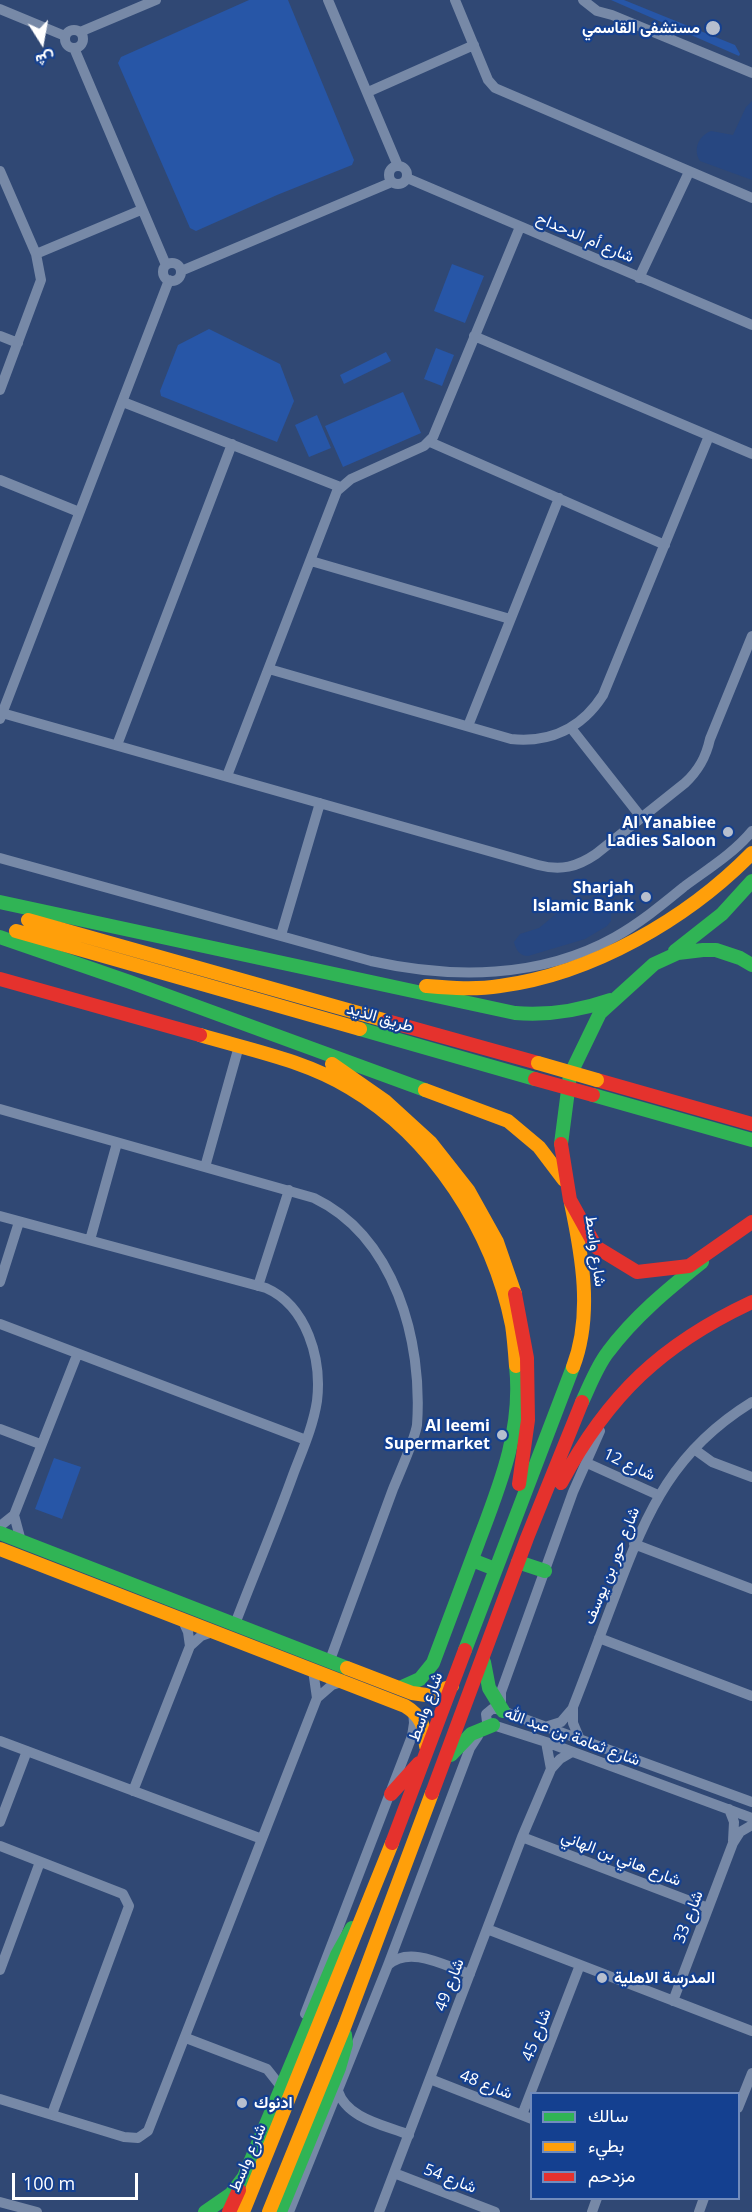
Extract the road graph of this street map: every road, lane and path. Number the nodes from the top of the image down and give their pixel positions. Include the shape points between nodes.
1 (156, 0) edge
2 (328, 0) edge
3 (455, 0) edge
4 (583, 0) edge
5 (591, 0) edge
6 (0, 9) edge
7 (612, 15) junction
8 (80, 32) junction
9 (65, 36) junction
10 (474, 45) junction
11 (74, 48) junction
12 (752, 74) edge
13 (368, 92) junction
14 (398, 166) junction
15 (0, 171) edge
16 (689, 172) junction
17 (407, 178) junction
18 (392, 182) junction
19 (752, 198) edge
20 (141, 210) junction
21 (520, 227) junction
22 (36, 254) junction
23 (166, 265) junction
24 (181, 272) junction
25 (639, 278) junction
26 (169, 280) junction
27 (752, 325) edge
28 (0, 336) edge
29 (474, 336) junction
30 (18, 343) junction
31 (0, 390) edge
32 (123, 402) junction
33 (709, 436) junction
34 (430, 441) junction
35 (232, 444) junction
36 (752, 454) edge
37 (0, 480) edge
38 (340, 487) junction
39 (559, 498) junction
40 (79, 512) junction
41 (665, 545) junction
42 (311, 561) junction
43 (510, 619) junction
44 (752, 636) edge
45 (269, 669) junction
46 (1, 716) edge
47 (468, 726) junction
48 (571, 728) junction
49 (117, 745) junction
50 (227, 776) junction
51 (320, 803) junction
52 (641, 817) junction
53 (752, 831) edge
54 (752, 853) edge
55 (0, 858) edge
56 (752, 880) edge
57 (0, 902) edge
58 (0, 912) edge
59 (0, 926) edge
60 (281, 935) junction
61 (0, 937) edge
62 (664, 958) junction
63 (752, 965) edge
64 (0, 979) edge
65 (357, 980) junction
66 (610, 1000) junction
67 (291, 1040) junction
68 (239, 1046) junction
69 (0, 1109) edge
70 (752, 1124) edge
71 (752, 1140) edge
72 (117, 1143) junction
73 (205, 1167) junction
74 (564, 1180) junction
75 (289, 1190) junction
76 (571, 1203) junction
77 (0, 1216) edge
78 (19, 1222) junction
79 (752, 1222) edge
80 (752, 1230) edge
81 (90, 1240) junction
82 (725, 1247) junction
83 (702, 1262) junction
84 (0, 1282) edge
85 (258, 1286) junction
86 (752, 1302) edge
87 (0, 1324) edge
88 (77, 1355) junction
89 (752, 1402) edge
90 (611, 1405) junction
91 (0, 1429) edge
92 (306, 1440) junction
93 (40, 1444) junction
94 (694, 1449) junction
95 (587, 1462) junction
96 (752, 1477) edge
97 (658, 1495) junction
98 (516, 1514) junction
99 (14, 1515) junction
100 (0, 1526) edge
101 (0, 1533) edge
102 (527, 1538) junction
103 (21, 1541) junction
104 (634, 1544) junction
105 (0, 1549) edge
106 (472, 1560) junction
107 (519, 1562) junction
108 (495, 1569) junction
109 (545, 1571) junction
110 (752, 1589) edge
111 (182, 1619) junction
112 (235, 1624) junction
113 (215, 1631) junction
114 (599, 1638) junction
115 (190, 1646) junction
116 (485, 1652) junction
117 (330, 1660) junction
118 (313, 1670) junction
119 (345, 1681) junction
120 (452, 1686) junction
121 (398, 1687) junction
122 (376, 1693) junction
123 (752, 1696) edge
124 (316, 1698) junction
125 (573, 1707) junction
126 (412, 1710) junction
127 (503, 1712) junction
128 (496, 1726) junction
129 (545, 1727) junction
130 (580, 1740) junction
131 (0, 1741) edge
132 (546, 1742) junction
133 (27, 1751) junction
134 (572, 1752) junction
135 (426, 1755) junction
136 (441, 1768) junction
137 (551, 1768) junction
138 (134, 1791) junction
139 (391, 1794) junction
140 (752, 1802) edge
141 (729, 1809) junction
142 (752, 1818) edge
143 (0, 1822) edge
144 (752, 1825) edge
145 (522, 1837) junction
146 (262, 1839) junction
147 (733, 1843) junction
148 (0, 1846) edge
149 (40, 1862) junction
150 (708, 1908) junction
151 (365, 1913) junction
152 (487, 1929) junction
153 (399, 1935) junction
154 (414, 1955) junction
155 (388, 1965) junction
156 (580, 1965) junction
157 (0, 1970) edge
158 (470, 1974) junction
159 (673, 2001) junction
160 (345, 2025) junction
161 (752, 2031) edge
162 (186, 2038) junction
163 (294, 2060) junction
164 (267, 2070) junction
165 (752, 2073) edge
166 (430, 2079) junction
167 (282, 2088) junction
168 (338, 2091) junction
169 (536, 2092) edge
170 (0, 2098) edge
171 (740, 2103) edge
172 (353, 2113) junction
173 (51, 2114) junction
174 (527, 2117) edge
175 (326, 2121) junction
176 (410, 2135) junction
177 (306, 2170) junction
178 (394, 2174) junction
179 (244, 2177) junction
180 (293, 2182) junction
181 (0, 2202) edge
182 (490, 2211) edge
183 (37, 2212) edge
184 (205, 2212) edge
185 (229, 2212) edge
186 (243, 2212) edge
187 (269, 2212) edge
188 (279, 2212) edge
189 (289, 2212) edge
190 (379, 2212) edge

1 - 8 street
2 - 13 street
3 - 10 street
4 - 7 street
5 - 7 street
6 - 9 street
7 - 12 street
8 - 9 street via 70,30
8 - 11 street via 83,42
9 - 11 street via 66,43
10 - 13 street
10 - 16 street via 495,88
11 - 20 street
13 - 14 street
14 - 17 street via 406,170
14 - 18 street via 390,171
15 - 22 street
16 - 19 street
16 - 25 street
17 - 18 street via 400,184
17 - 21 street, شارع أم الدحداح
18 - 24 street
20 - 22 street
20 - 23 street
21 - 25 street, شارع أم الدحداح
21 - 29 street
22 - 30 street via 40,286
23 - 24 street via 177,264
23 - 26 street via 163,275
24 - 26 street via 177,279
25 - 27 street, شارع أم الدحداح
26 - 32 street
28 - 30 street
29 - 33 street
29 - 34 street
30 - 31 street
32 - 35 street
32 - 40 street
33 - 36 street
33 - 41 street
34 - 38 street via 351,478
34 - 39 street
35 - 38 street
35 - 49 street
37 - 40 street
38 - 42 street
39 - 41 street
39 - 43 street
40 - 46 street
41 - 48 street via 603,695
42 - 43 street
42 - 45 street
43 - 47 street
44 - 52 street via 710,739 679,788
45 - 47 street
45 - 50 street
46 - 49 street
47 - 48 street via 524,740 548,737
48 - 52 street
49 - 50 street
50 - 51 street
51 - 52 street via 538,865 564,868 596,854
51 - 60 street
53 - 60 street via 629,929 582,953 531,966 471,974 419,971
54 - 65 main road via 725,879 667,922 637,941 572,970 467,988
55 - 60 street
56 - 62 main road via 722,914
57 - 65 main road
58 - 70 main road, طريق الذيد, bridge
59 - 71 main road, طريق الذيد, bridge
61 - 67 main road
62 - 63 main road via 703,949 724,952
62 - 66 main road
64 - 68 main road
65 - 66 main road via 535,1016 574,1012
66 - 74 main road via 588,1032 569,1077 559,1132
67 - 74 main road via 508,1120 539,1145
67 - 98 main road via 371,1089 414,1124 469,1191 497,1243 516,1298 528,1365 528,1433
68 - 73 street
68 - 106 main road via 316,1070 372,1103 405,1130 437,1165 480,1233 513,1330 518,1402 508,1462
69 - 72 street
72 - 73 street
72 - 81 street
73 - 75 street
74 - 76 main road
75 - 85 street
75 - 117 street via 314,1198 345,1216 372,1246 401,1303 415,1370 417,1426
76 - 83 main road via 597,1248 625,1268 671,1273
76 - 98 main road, شارع واسط via 583,1271 583,1331 576,1360
77 - 78 street
78 - 81 street
78 - 84 street
79 - 82 main road
80 - 82 main road
81 - 85 street
82 - 83 main road
83 - 102 main road via 640,1314 606,1354 582,1401
85 - 92 street via 289,1302 312,1347 318,1392
86 - 90 main road via 679,1342 634,1379
87 - 88 street
88 - 92 street
88 - 93 street
89 - 94 street, شارع حور بن يوسف
90 - 95 street
90 - 102 main road via 580,1446 544,1518
91 - 93 street
92 - 112 street
93 - 99 street
94 - 96 street via 712,1462
94 - 97 street, شارع حور بن يوسف
95 - 97 street, شارع 12
95 - 109 street
97 - 104 street, شارع حور بن يوسف
98 - 108 main road, شارع واسط
99 - 100 street
99 - 103 street
101 - 103 main road
102 - 107 main road
103 - 112 main road
104 - 110 street
104 - 114 street, شارع حور بن يوسف
105 - 111 main road
106 - 108 main road
106 - 121 main road via 433,1663 420,1679
107 - 109 main road
107 - 116 main road
108 - 120 main road, شارع واسط
109 - 127 street via 501,1692
111 - 113 main road
111 - 115 street
112 - 117 main road
113 - 115 street
113 - 118 main road
114 - 123 street
114 - 125 street, شارع حور بن يوسف
115 - 138 street
116 - 127 main road via 486,1684
116 - 136 main road
117 - 121 main road
118 - 119 main road
118 - 124 street
119 - 122 main road
119 - 124 street via 332,1685
120 - 121 main road via 426,1695
120 - 135 main road, شارع واسط
121 - 122 main road via 392,1694
122 - 126 main road
124 - 146 street
125 - 129 street via 561,1722
125 - 130 street via 573,1723
126 - 135 main road via 425,1726
126 - 139 street via 412,1736
127 - 128 street, شارع ثمامة بن عبد الله via 495,1708 488,1712 486,1719
127 - 129 street, شارع ثمامة بن عبد الله
128 - 132 street, شارع ثمامة بن عبد الله
128 - 136 main road via 471,1734
128 - 153 street via 482,1733 470,1748
129 - 130 street, شارع ثمامة بن عبد الله
130 - 140 street, شارع ثمامة بن عبد الله
131 - 133 street
132 - 134 street, شارع ثمامة بن عبد الله
132 - 137 street
133 - 138 street
133 - 143 street
134 - 137 street, شارع 49
134 - 141 street, شارع ثمامة بن عبد الله
135 - 139 main road
135 - 151 main road, شارع واسط
136 - 160 main road
137 - 145 street, شارع 49
138 - 146 street
139 - 163 street via 297,2035
141 - 142 street, شارع ثمامة بن عبد الله
141 - 147 street, شارع 33 via 735,1829
144 - 147 street, شارع 33 via 740,1832
145 - 150 street, شارع هاني بن الهاني
145 - 152 street, شارع 49
146 - 162 street
147 - 150 street, شارع 33
148 - 149 street
149 - 157 street
149 - 173 street via 123,1894 129,1905
150 - 159 street, شارع 33
151 - 163 main road via 337,1955
151 - 186 main road, شارع واسط
152 - 156 street
152 - 158 street, شارع 49
153 - 154 street
153 - 155 street
154 - 155 street via 399,1957
154 - 158 street
155 - 168 street
156 - 159 street
156 - 169 street, شارع 45
158 - 166 street, شارع 49
159 - 161 street
160 - 180 main road via 346,2044 339,2068
160 - 187 main road
162 - 164 street
162 - 173 street via 144,2135 124,2137
163 - 164 street
163 - 167 main road
164 - 167 street
165 - 171 street
166 - 174 street, شارع 48
166 - 176 street, شارع 49
167 - 179 main road
168 - 172 street via 343,2104
168 - 175 street
170 - 173 street
172 - 175 street via 341,2113
172 - 176 street
175 - 177 street
176 - 178 street, شارع 49
177 - 180 main road
177 - 189 street
178 - 182 street, شارع 54
178 - 190 street, شارع 49
179 - 184 main road via 231,2194
179 - 185 main road
180 - 188 main road
181 - 183 street

